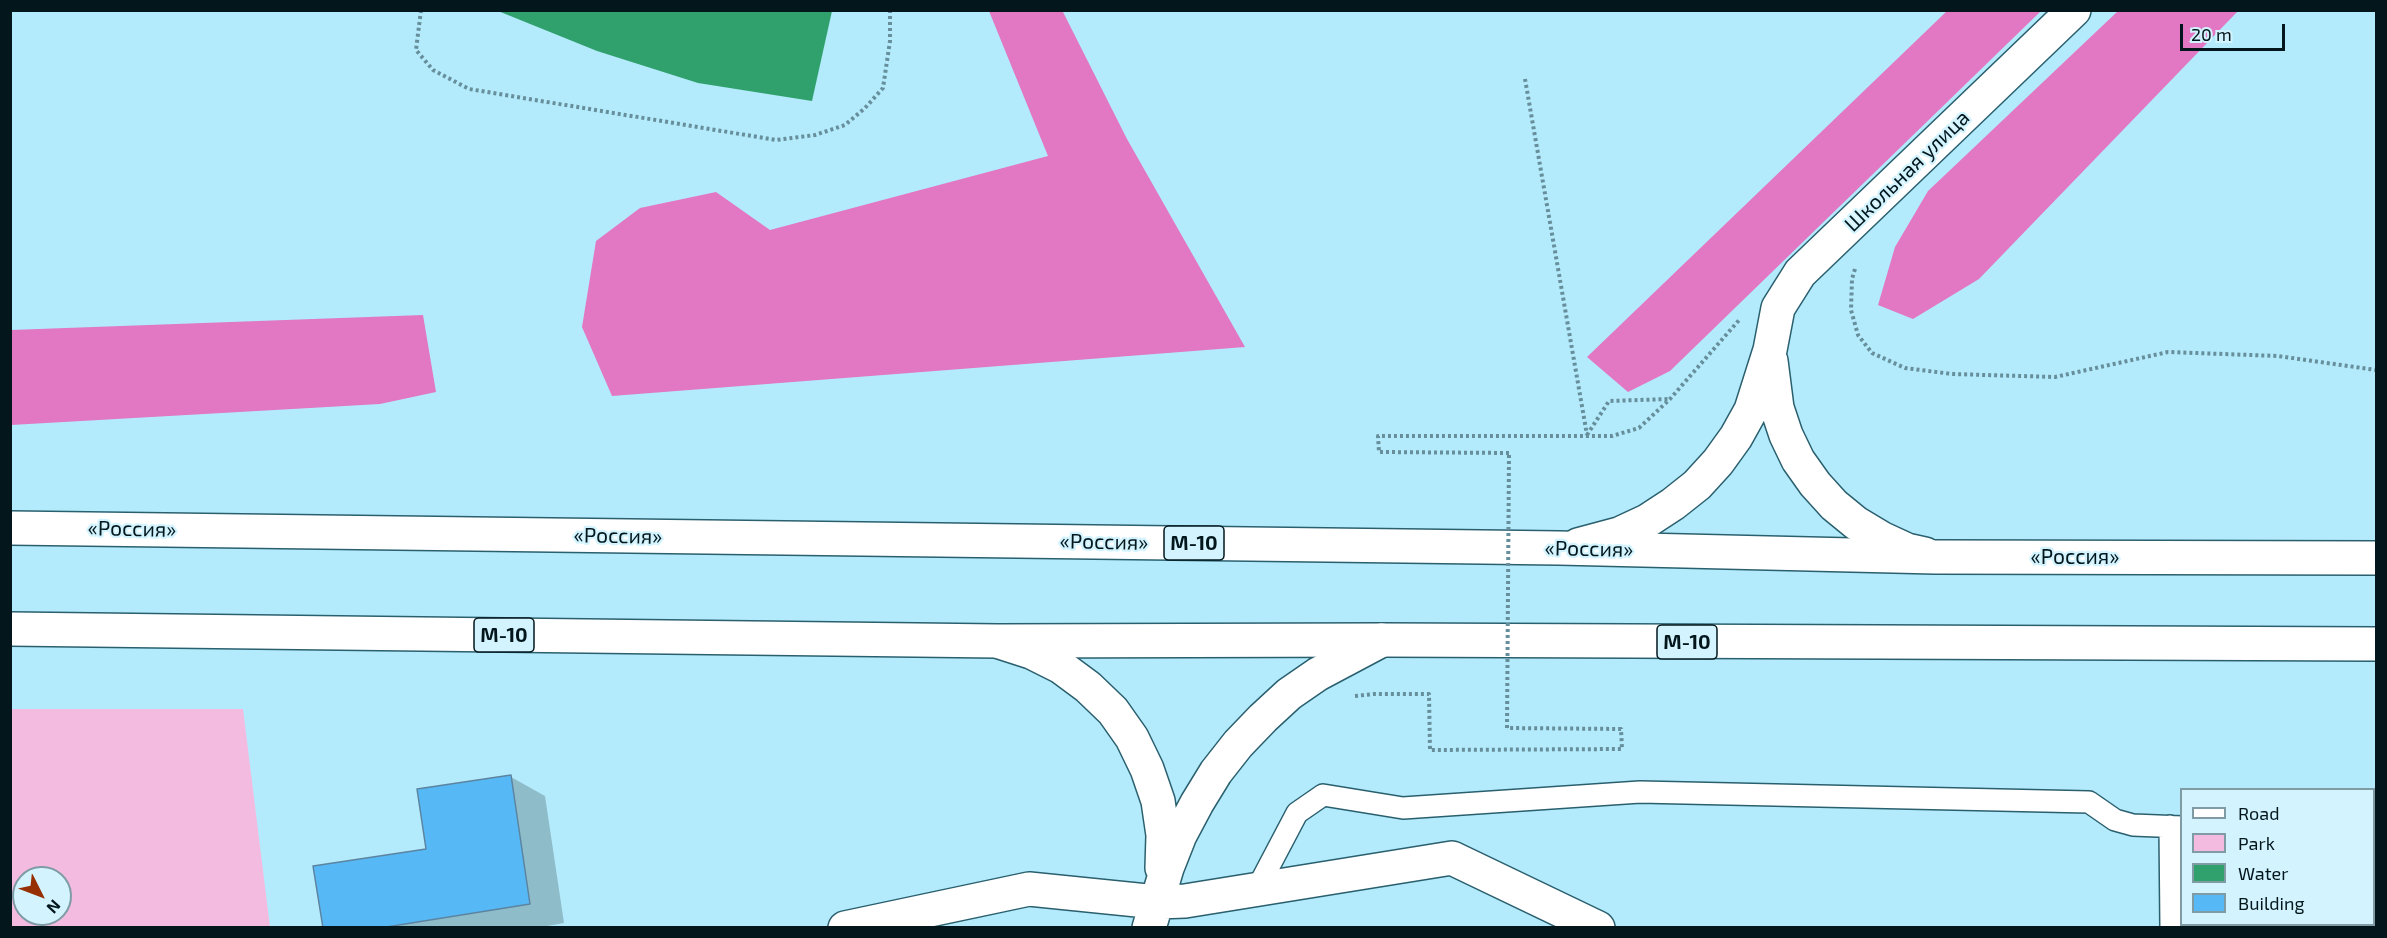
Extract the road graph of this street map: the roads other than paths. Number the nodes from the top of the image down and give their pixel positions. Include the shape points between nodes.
1 (2074, 10) edge
2 (1770, 351) junction
3 (10, 528) edge
4 (1559, 548) junction
5 (1935, 557) junction
6 (2376, 558) edge
7 (10, 628) edge
8 (1382, 640) junction
9 (998, 641) junction
10 (2376, 644) edge
11 (2176, 827) edge
12 (1257, 889) junction
13 (1153, 915) edge
14 (845, 927) edge
15 (1598, 927) edge
16 (2171, 927) edge

1 - 2 main road, Школьная улица via 1800,273 1778,308
2 - 4 main road via 1751,410 1718,462 1697,484 1638,525 1590,543
2 - 5 main road via 1777,408 1794,452 1815,484 1841,511 1881,538
3 - 4 main road, «Россия» / М-10
4 - 5 main road, «Россия» / М-10
5 - 6 main road, «Россия» / М-10
7 - 9 main road, М-10
8 - 9 main road, М-10
8 - 10 main road, М-10
8 - 13 main road via 1289,694 1238,744 1197,803 1172,857
9 - 13 main road via 1031,652 1079,680 1113,711 1132,738 1147,769 1163,835 1162,869
11 - 12 lane via 2115,820 2089,802 1641,792 1403,808 1323,795 1297,813
11 - 16 lane
12 - 13 main road via 1185,901
12 - 15 main road via 1452,858
13 - 14 main road via 1029,889

